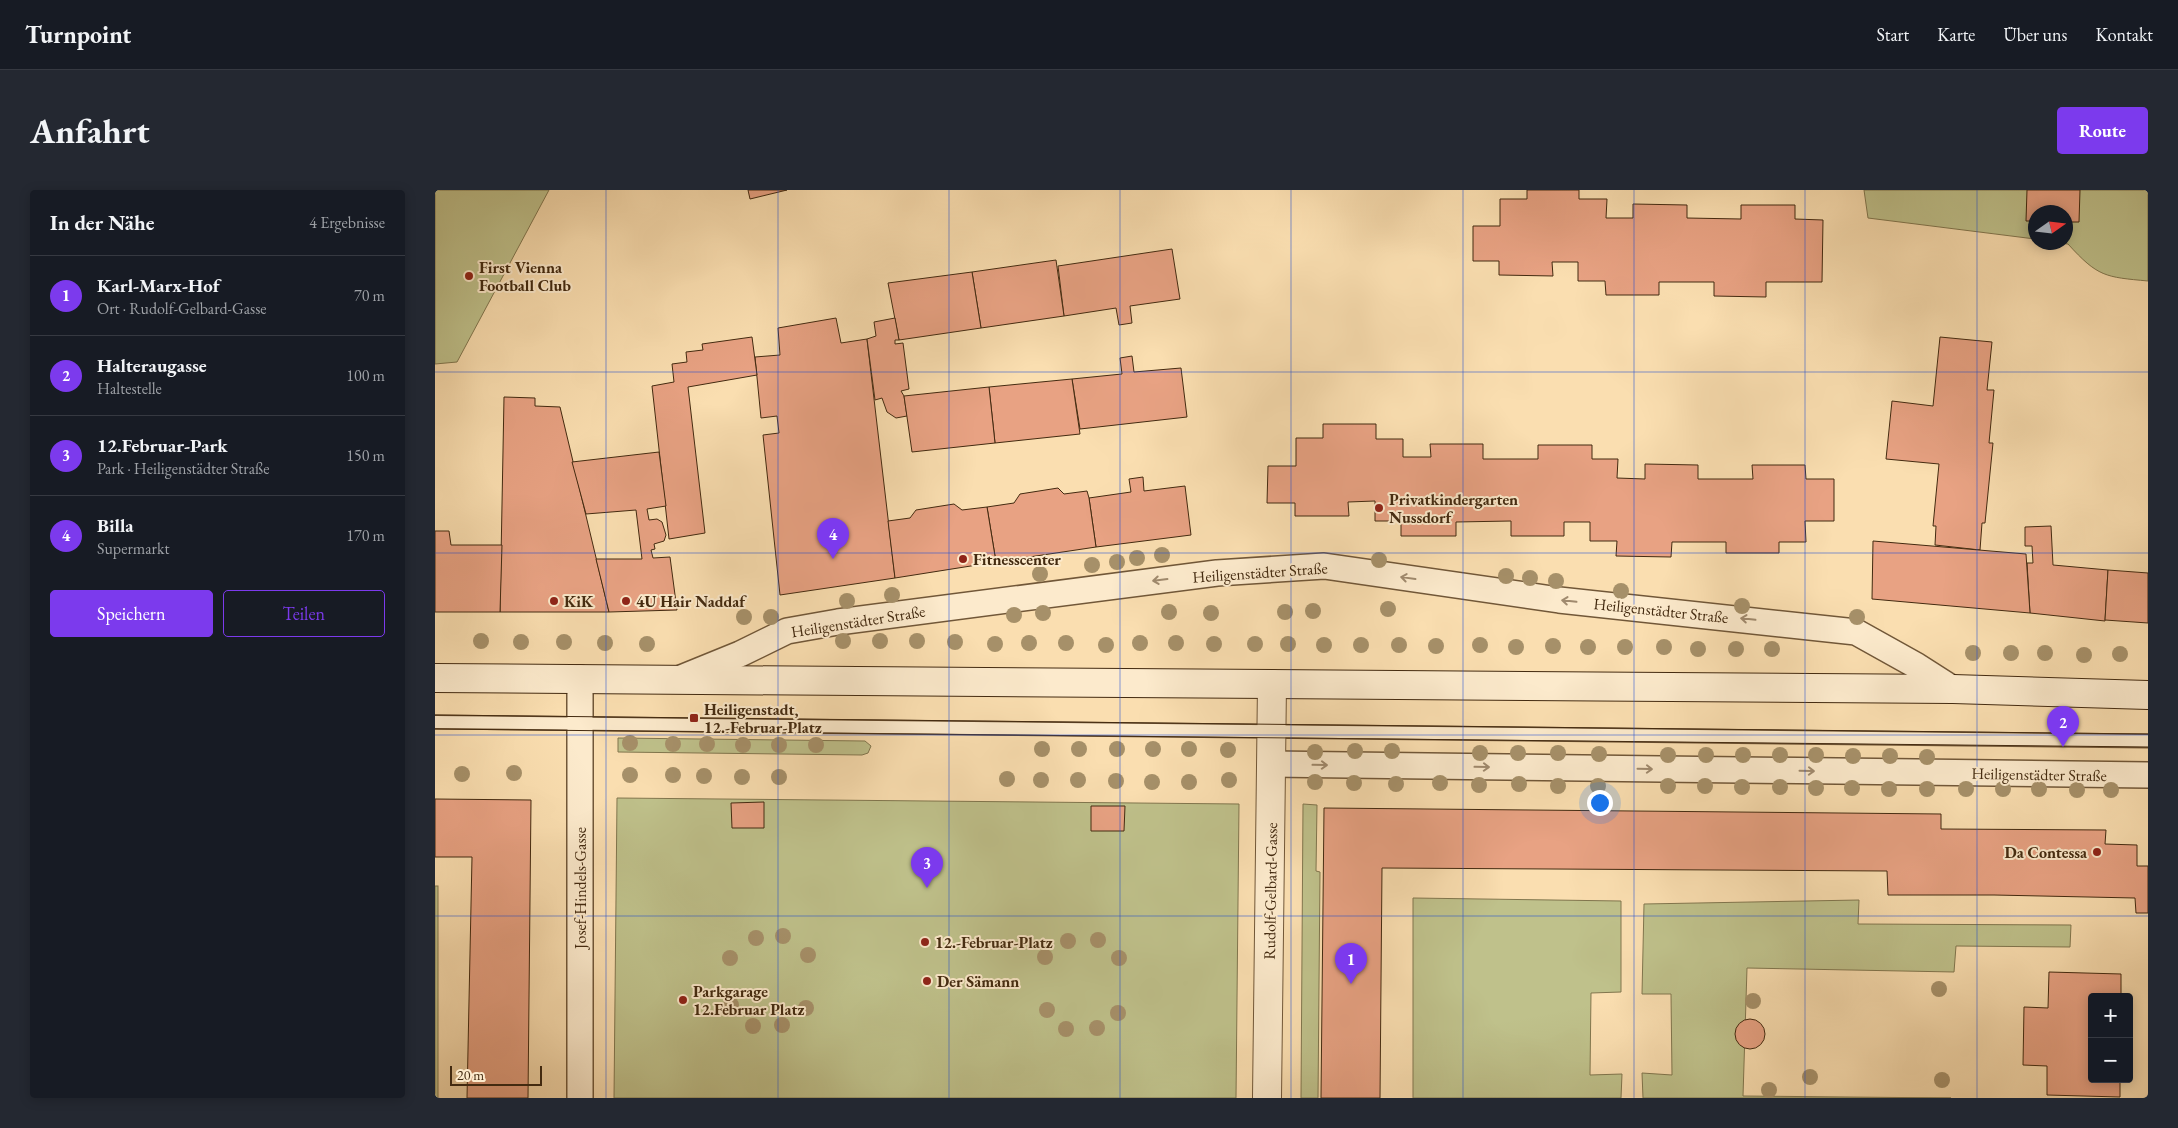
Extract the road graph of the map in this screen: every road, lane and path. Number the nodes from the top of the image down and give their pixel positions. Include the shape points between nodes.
1 (435, 678) edge
2 (580, 678) junction
3 (681, 678) junction
4 (1271, 684) junction
5 (1953, 689) junction
6 (2148, 695) edge
7 (435, 722) edge
8 (580, 724) junction
9 (1271, 731) junction
10 (2148, 740) edge
11 (1271, 764) junction
12 (2148, 775) edge
13 (580, 1098) edge
14 (1267, 1098) edge

1 - 2 main road, Heiligenstädter Straße
2 - 3 main road, Heiligenstädter Straße
2 - 8 street, Josef-Hindels-Gasse
3 - 4 main road, Heiligenstädter Straße
5 -> 3 street, Heiligenstädter Straße via 1856,632 1559,600 1324,566 1217,573 838,622 787,631
4 - 5 main road, Heiligenstädter Straße
4 - 9 main road, Rudolf-Gelbard-Gasse
5 - 6 main road, Heiligenstädter Straße
7 - 8 lane
8 - 9 lane
8 - 13 street, Josef-Hindels-Gasse
9 - 10 lane
9 - 11 main road, Rudolf-Gelbard-Gasse
11 -> 12 street, Heiligenstädter Straße
11 - 14 main road, Rudolf-Gelbard-Gasse

